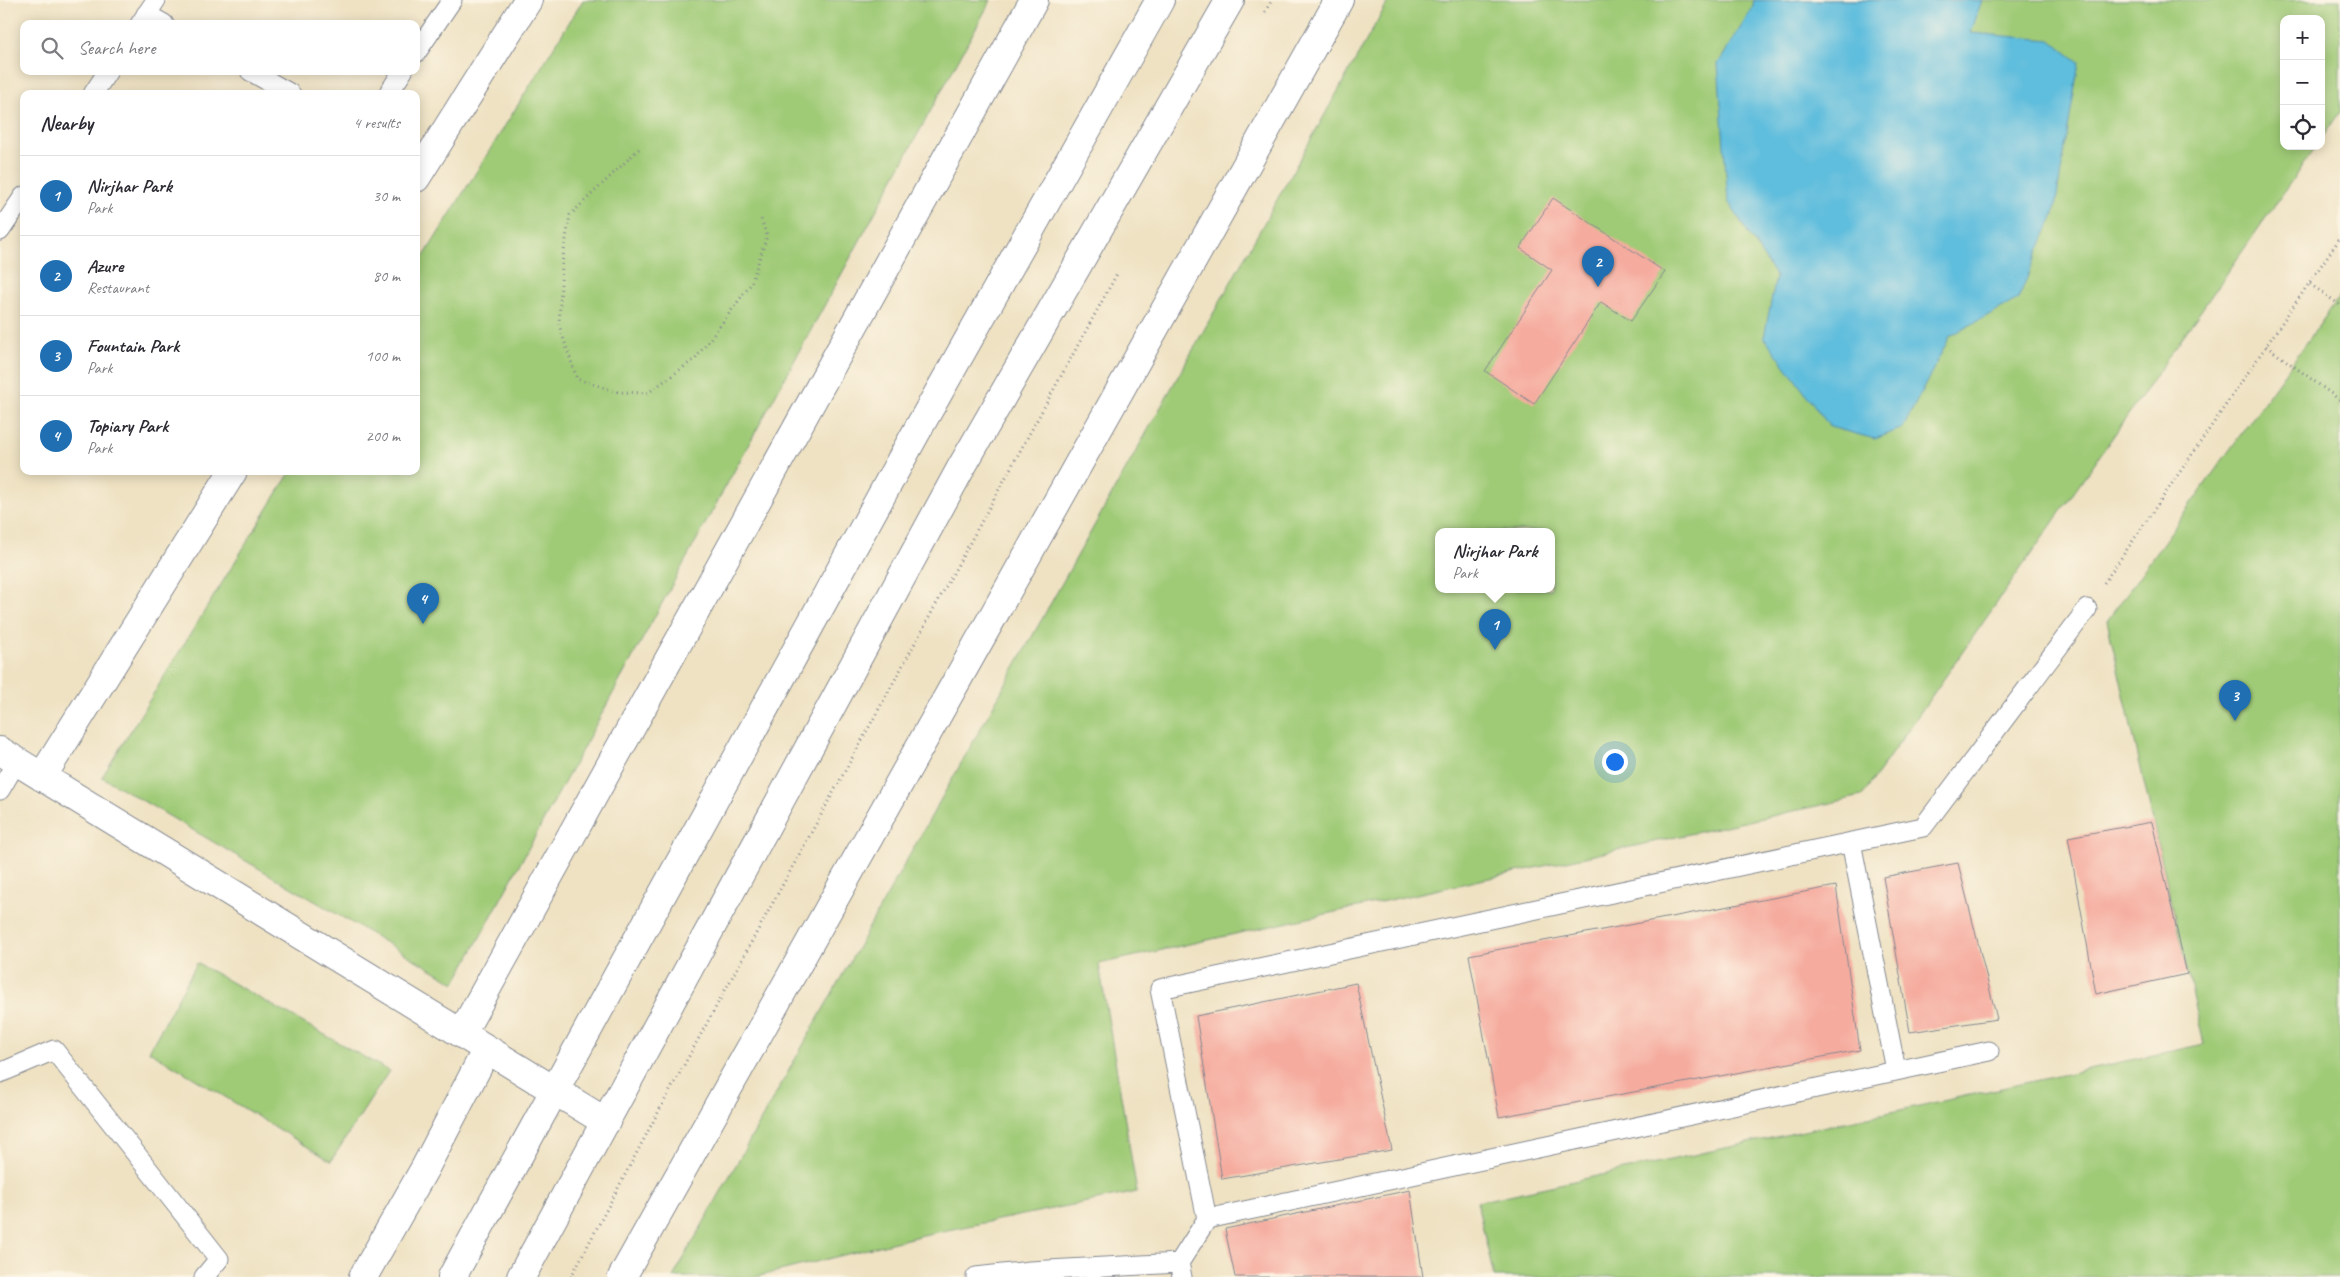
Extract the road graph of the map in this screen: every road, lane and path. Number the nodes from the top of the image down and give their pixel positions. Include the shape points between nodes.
1 (452, 0) edge
2 (528, 0) edge
3 (1034, 0) edge
4 (1160, 0) edge
5 (1230, 0) edge
6 (1272, 0) edge
7 (1339, 0) edge
8 (147, 13) edge
9 (1262, 17) dead end
10 (158, 20) edge
11 (420, 47) edge
12 (105, 75) edge
13 (257, 75) edge
14 (400, 75) edge
15 (95, 90) edge
16 (284, 90) edge
17 (391, 90) edge
18 (639, 149) dead end
19 (420, 172) edge
20 (20, 202) edge
21 (760, 216) dead end
22 (0, 231) edge
23 (2340, 238) edge
24 (1119, 269) dead end
25 (2310, 284) junction
26 (2340, 305) edge
27 (2266, 346) junction
28 (2340, 400) edge
29 (231, 475) edge
30 (2087, 609) joint
31 (9, 756) edge
32 (42, 777) junction
33 (0, 790) edge
34 (1851, 842) junction
35 (462, 1033) junction
36 (487, 1048) junction
37 (1990, 1051) dead end
38 (1896, 1070) junction
39 (0, 1073) edge
40 (555, 1090) junction
41 (606, 1122) junction
42 (1207, 1218) junction
43 (1181, 1270) edge
44 (204, 1277) edge
45 (363, 1277) edge
46 (452, 1277) edge
47 (521, 1277) edge
48 (571, 1277) edge
49 (622, 1277) edge
50 (976, 1277) edge

1 - 11 lane
2 - 19 street
3 - 35 street
4 - 40 street via 918,429
5 - 41 street via 961,468
6 - 9 path
7 - 49 street
8 - 10 lane
12 - 15 lane
13 - 16 lane
14 - 17 lane
18 - 21 path via 570,214 562,263 559,325 577,379 618,392 648,393 696,358 752,284 767,236
20 - 22 lane
23 - 25 path
24 - 48 path
25 - 26 path
25 - 27 path
27 - 28 path
27 - 30 path
29 - 32 street
30 - 34 lane via 1923,827
31 - 32 street
31 - 33 lane
32 - 35 street
34 - 38 lane
34 - 42 lane via 1160,989
35 - 36 street
36 - 40 street
36 - 45 street via 425,1168
37 - 38 lane
38 - 42 lane
39 - 44 lane via 54,1050 219,1259
40 - 41 street
40 - 46 street
41 - 47 street
42 - 43 lane
43 - 50 lane via 1030,1271

